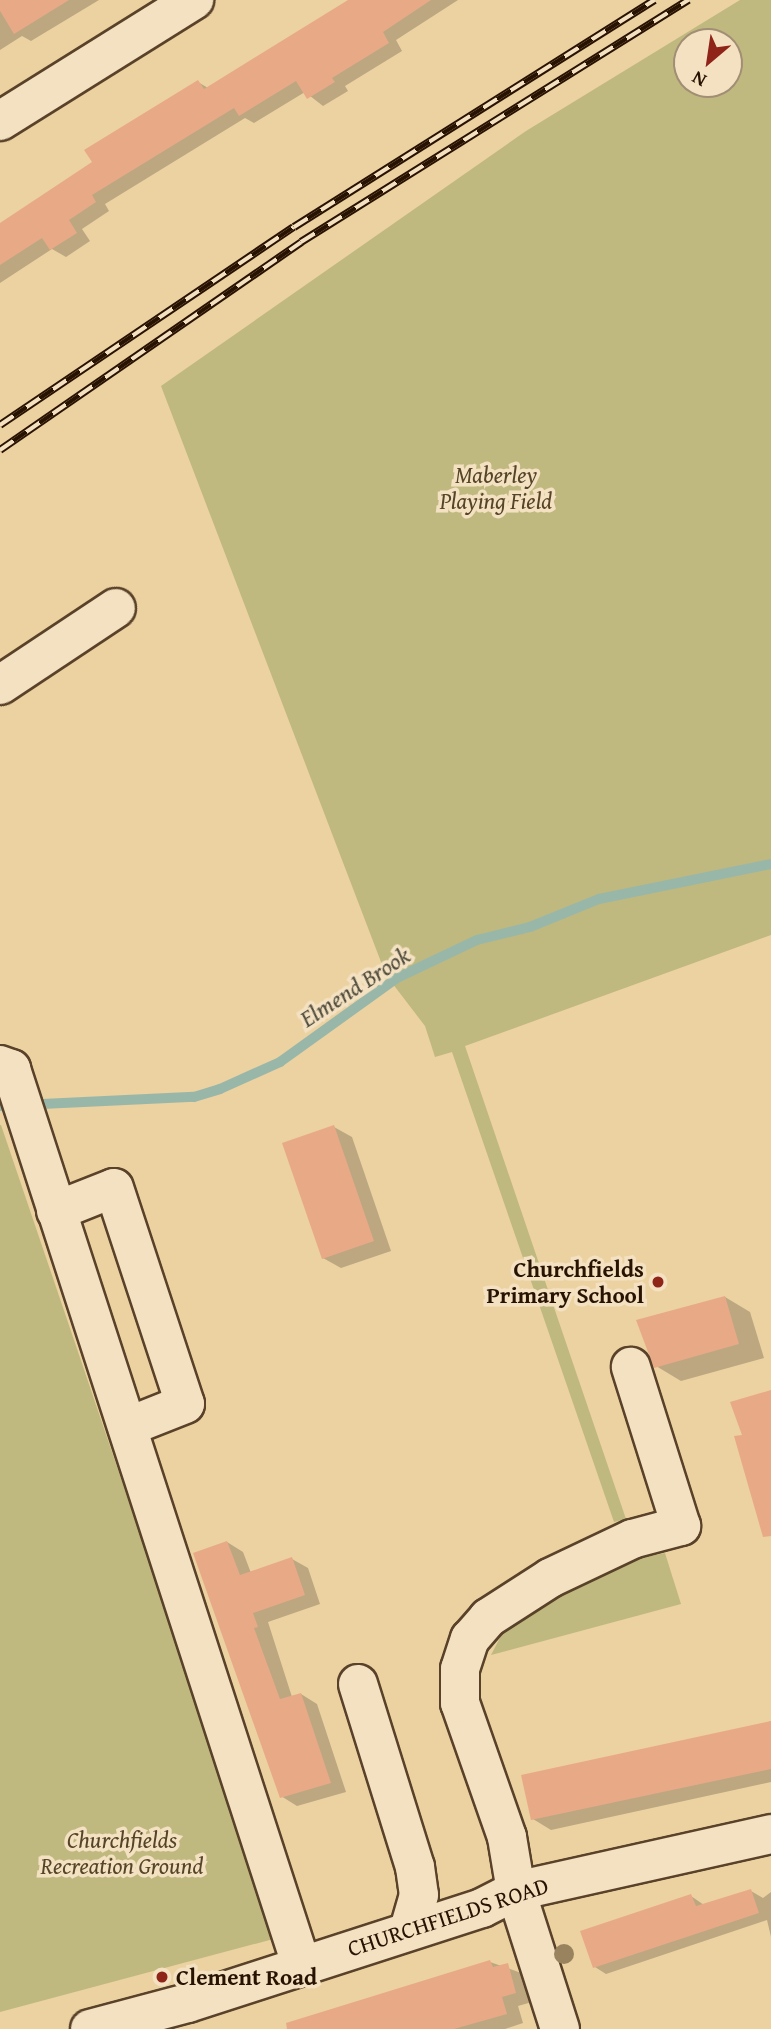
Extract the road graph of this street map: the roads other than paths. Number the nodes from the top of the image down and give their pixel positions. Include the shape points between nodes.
1 (194, 0) edge
2 (0, 121) edge
3 (116, 608) dead end
4 (0, 685) edge
5 (0, 1065) edge
6 (56, 1211) junction
7 (631, 1367) dead end
8 (127, 1427) junction
9 (358, 1684) dead end
10 (771, 1834) edge
11 (516, 1891) junction
12 (409, 1931) junction
13 (301, 1964) junction
14 (192, 2016) edge
15 (90, 2029) edge
16 (560, 2029) edge

1 - 2 street
3 - 4 street
5 - 6 street via 11,1069
6 - 8 street
6 - 8 street via 114,1188 185,1404
7 - 11 street via 681,1525 632,1539 550,1578 498,1611 470,1639 460,1669 460,1703 507,1837
8 - 13 street
9 - 12 street via 415,1867 419,1895
10 - 11 street, CHURCHFIELDS ROAD
11 - 12 street, CHURCHFIELDS ROAD via 482,1908
11 - 16 street
12 - 13 street, CHURCHFIELDS ROAD
13 - 14 street, CHURCHFIELDS ROAD
14 - 15 street, CHURCHFIELDS ROAD

